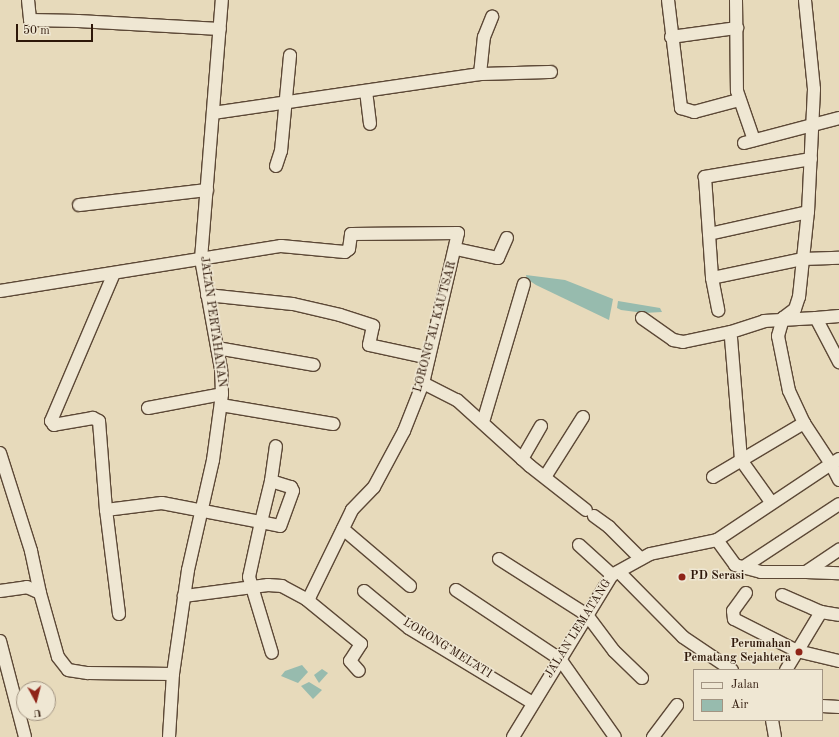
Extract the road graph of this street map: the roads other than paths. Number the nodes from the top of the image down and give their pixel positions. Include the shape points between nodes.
1 (28, 0) edge
2 (222, 0) edge
3 (668, 0) edge
4 (736, 0) edge
5 (804, 0) edge
6 (492, 17) dead end
7 (737, 28) junction
8 (220, 29) junction
9 (671, 38) junction
10 (290, 55) dead end
11 (551, 72) dead end
12 (480, 74) junction
13 (366, 91) junction
14 (739, 100) junction
15 (284, 104) junction
16 (213, 112) junction
17 (839, 118) edge
18 (370, 124) dead end
19 (814, 124) junction
20 (811, 159) junction
21 (276, 166) dead end
22 (207, 190) junction
23 (79, 205) dead end
24 (808, 212) junction
25 (709, 234) junction
26 (507, 238) dead end
27 (456, 249) junction
28 (839, 258) edge
29 (201, 259) junction
30 (803, 259) junction
31 (114, 273) junction
32 (712, 278) junction
33 (524, 284) dead end
34 (0, 291) edge
35 (207, 295) junction
36 (718, 310) dead end
37 (839, 316) edge
38 (642, 318) dead end
39 (783, 318) junction
40 (816, 318) junction
41 (732, 338) dead end
42 (217, 348) junction
43 (838, 356) edge
44 (429, 358) junction
45 (314, 365) dead end
46 (423, 383) junction
47 (221, 400) junction
48 (148, 408) dead end
49 (583, 417) dead end
50 (483, 422) junction
51 (804, 423) junction
52 (333, 424) dead end
53 (541, 426) dead end
54 (276, 446) dead end
55 (0, 453) edge
56 (522, 459) junction
57 (742, 460) junction
58 (835, 462) edge
59 (713, 477) dead end
60 (545, 478) junction
61 (839, 480) edge
62 (271, 481) junction
63 (771, 502) junction
64 (839, 504) edge
65 (106, 510) junction
66 (202, 510) junction
67 (261, 522) junction
68 (343, 529) junction
69 (717, 540) junction
70 (579, 545) dead end
71 (839, 550) edge
72 (499, 559) dead end
73 (641, 559) junction
74 (742, 568) junction
75 (806, 572) junction
76 (616, 573) junction
77 (839, 574) edge
78 (410, 586) dead end
79 (252, 588) junction
80 (0, 590) edge
81 (456, 590) dead end
82 (364, 591) dead end
83 (40, 593) junction
84 (746, 593) dead end
85 (782, 595) dead end
86 (184, 596) junction
87 (306, 599) junction
88 (821, 612) junction
89 (119, 614) dead end
90 (587, 615) junction
91 (839, 616) edge
92 (0, 641) edge
93 (797, 651) junction
94 (272, 653) dead end
95 (560, 659) junction
96 (839, 661) edge
97 (731, 669) edge
98 (787, 669) edge
99 (359, 671) dead end
100 (173, 674) junction
101 (642, 678) dead end
102 (533, 703) junction
103 (677, 705) dead end
104 (823, 706) edge
105 (839, 707) edge
106 (772, 721) edge
107 (25, 737) edge
108 (169, 737) edge
109 (513, 737) edge
110 (615, 737) edge
111 (653, 737) edge
112 (775, 737) edge

1 - 8 street via 30,20 78,20
2 - 8 street, JALAN PERTAHANAN
3 - 9 street
4 - 7 street
5 - 19 street via 814,90
6 - 12 street via 484,37
7 - 9 street
7 - 14 street via 736,80
8 - 16 street, JALAN PERTAHANAN
9 - 14 street via 679,99 683,110 694,112
10 - 15 street
11 - 12 street
12 - 13 street
13 - 15 street
13 - 18 street
14 - 19 street via 749,141
15 - 16 street
15 - 21 street via 282,151
16 - 22 street, JALAN PERTAHANAN
17 - 19 street
19 - 20 street
20 - 24 street
20 - 25 street via 705,177
22 - 23 street
22 - 29 street, JALAN PERTAHANAN
24 - 25 street
24 - 30 street
25 - 32 street
26 - 27 street via 500,257 496,258
27 - 29 street, LORONG AL KAUTSAR via 459,236 457,231 351,234 349,249 345,252 281,246
27 - 44 street, LORONG AL KAUTSAR
28 - 30 street
29 - 31 street
29 - 35 street, JALAN PERTAHANAN
30 - 32 street
30 - 39 street via 797,304
31 - 34 street
31 - 65 street via 51,421 54,425 93,418 99,421
32 - 36 street
33 - 50 street
35 - 42 street, JALAN PERTAHANAN
35 - 44 street via 293,304 340,315 373,326 369,345
37 - 40 street
38 - 39 street via 673,340 683,342
39 - 40 street
39 - 51 street via 778,336 779,348 787,384
40 - 43 street
41 - 57 street
42 - 45 street
42 - 47 street, JALAN PERTAHANAN via 221,369
44 - 46 street, LORONG AL KAUTSAR
46 - 50 street via 457,400
46 - 68 street, LORONG AL KAUTSAR via 404,431 374,487 352,510
47 - 48 street
47 - 52 street
47 - 66 street, JALAN PERTAHANAN
49 - 60 street
50 - 56 street
51 - 57 street
51 - 58 street
53 - 56 street
54 - 62 street
55 - 83 street via 31,551
56 - 60 street
57 - 59 street
57 - 63 street
58 - 61 street
58 - 63 street
60 - 73 street via 609,527
62 - 67 street
62 - 67 street via 291,487 293,491 280,526
63 - 69 street
64 - 74 street
65 - 66 street via 162,503
65 - 89 street
66 - 67 street
66 - 86 street, JALAN PERTAHANAN
67 - 79 street via 249,571
68 - 78 street
68 - 87 street, LORONG AL KAUTSAR via 313,591
69 - 73 street, JALAN LEMATANG via 650,554
69 - 74 street via 732,562
70 - 76 street
71 - 75 street
72 - 90 street
73 - 76 street, JALAN LEMATANG
74 - 75 street via 761,572
75 - 77 street
76 - 90 street, JALAN LEMATANG
76 - 97 street via 683,637
79 - 86 street
79 - 87 street via 282,586
79 - 94 street
80 - 83 street via 27,587
81 - 95 street
82 - 102 street, LORONG MELATI via 409,628
83 - 100 street via 58,657 68,670 88,673
84 - 93 street via 733,611 734,619
85 - 88 street
86 - 100 street, JALAN PERTAHANAN
87 - 99 street via 361,644 350,661
88 - 91 street
88 - 93 street
90 - 95 street, JALAN LEMATANG
90 - 101 street via 614,651
92 - 107 street
93 - 96 street
93 - 98 street
95 - 102 street, JALAN LEMATANG
95 - 110 street
100 - 108 street, JALAN PERTAHANAN
102 - 109 street, JALAN LEMATANG
103 - 111 street
104 - 105 street
106 - 112 street

